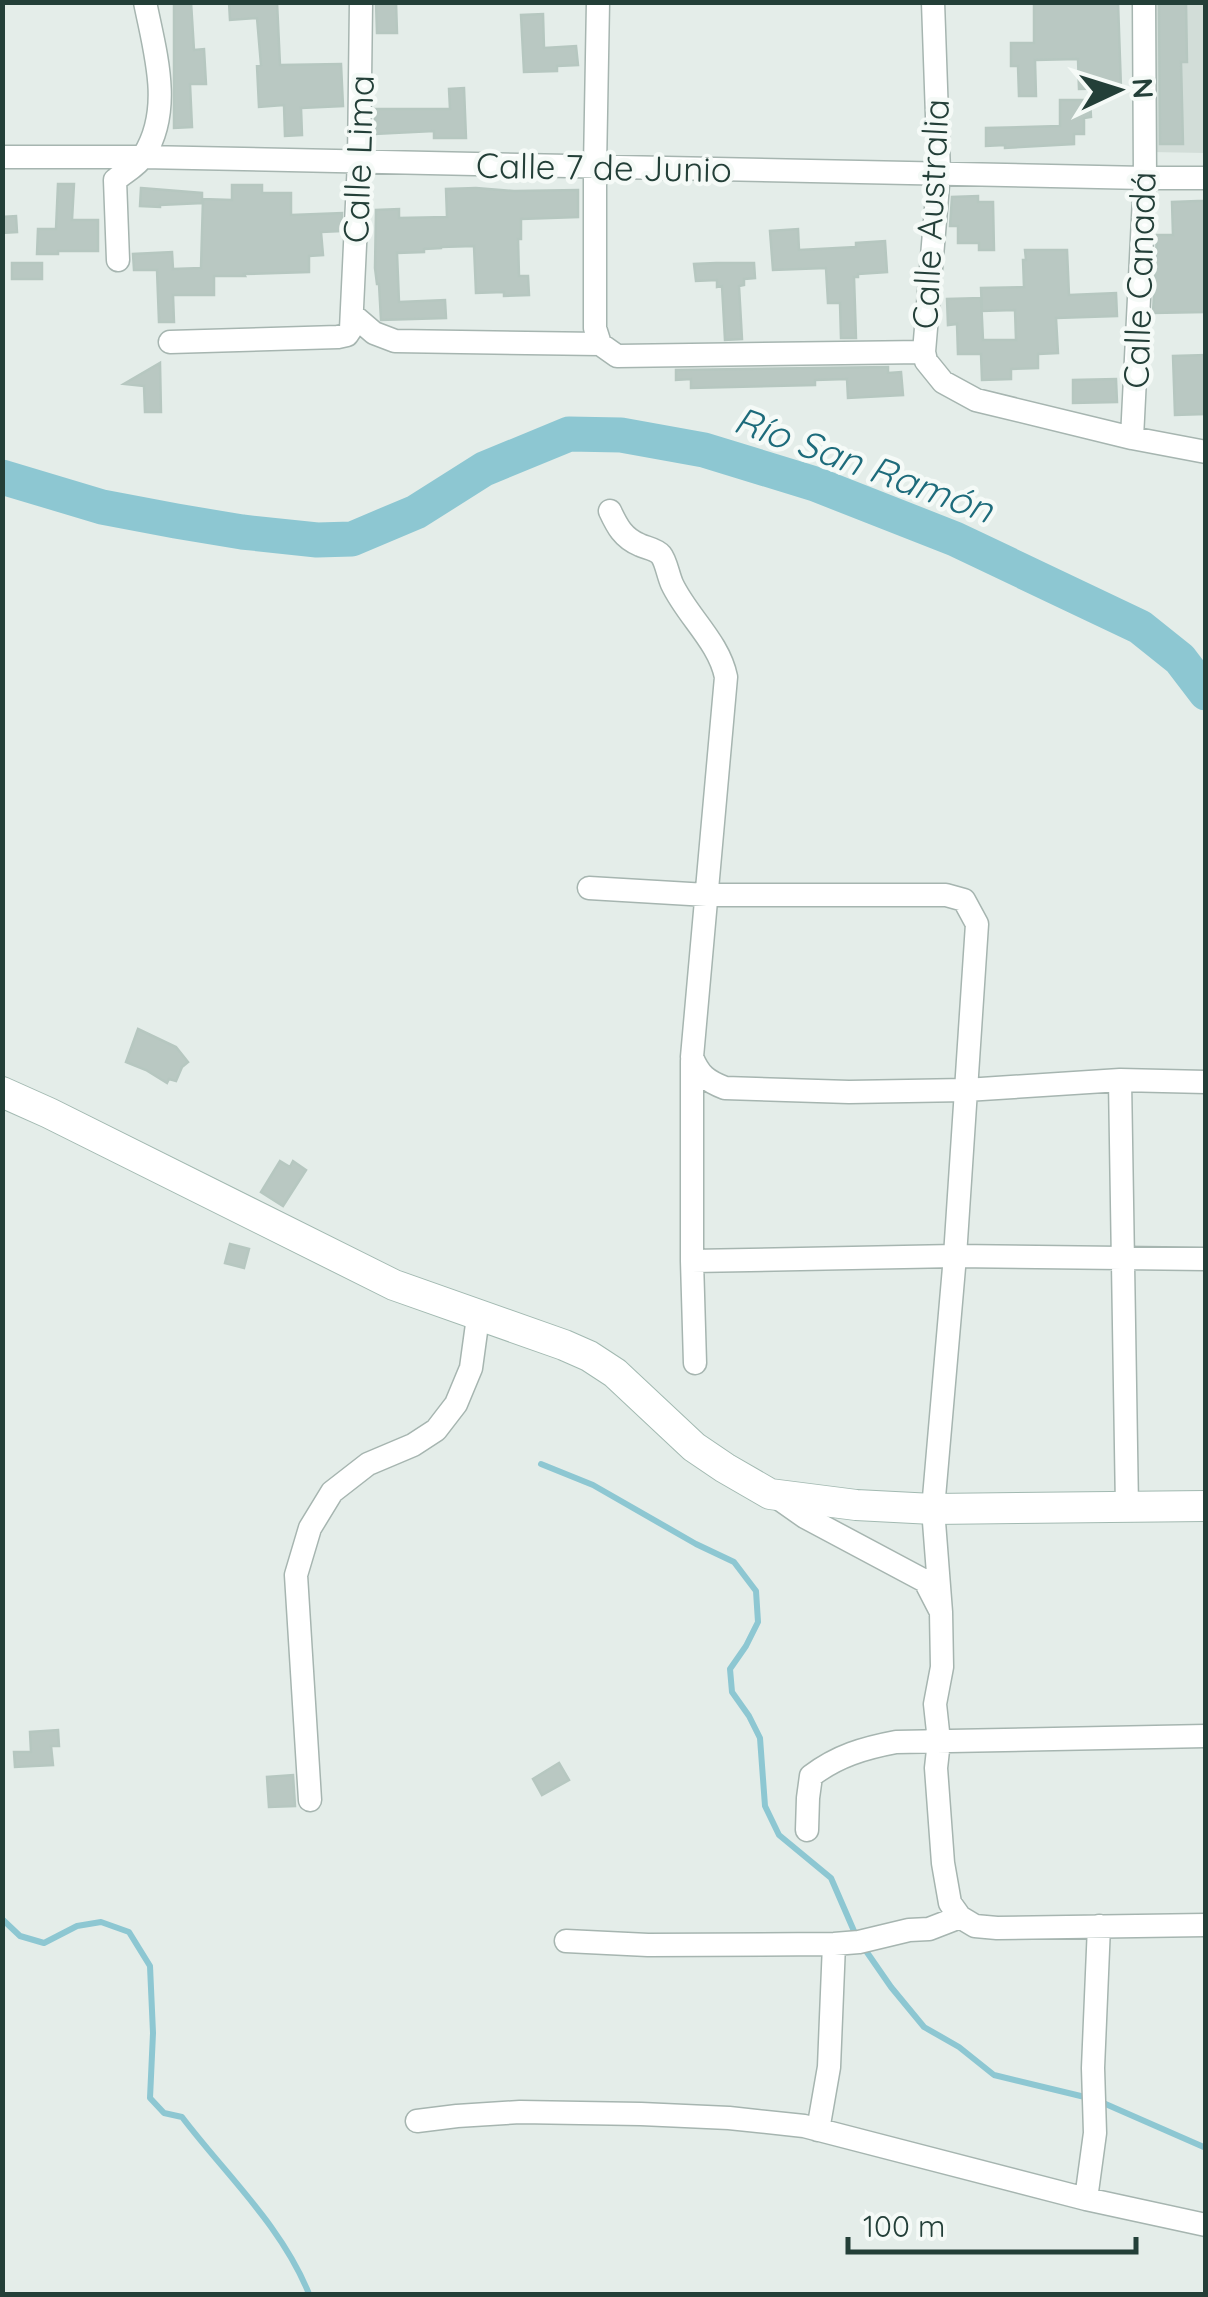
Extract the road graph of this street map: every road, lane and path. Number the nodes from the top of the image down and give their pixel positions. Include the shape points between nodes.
1 (146, 2) edge
2 (361, 2) edge
3 (598, 2) edge
4 (934, 2) edge
5 (1144, 2) edge
6 (2, 157) edge
7 (144, 157) junction
8 (359, 161) junction
9 (595, 167) junction
10 (939, 173) junction
11 (1145, 178) junction
12 (1206, 178) edge
13 (118, 260) dead end
14 (353, 315) junction
15 (170, 342) dead end
16 (600, 344) junction
17 (924, 352) junction
18 (1132, 438) junction
19 (1206, 452) edge
20 (610, 510) dead end
21 (589, 888) dead end
22 (707, 895) junction
23 (692, 1057) junction
24 (1120, 1080) junction
25 (1206, 1082) edge
26 (966, 1090) junction
27 (2, 1092) edge
28 (955, 1256) junction
29 (1206, 1259) edge
30 (1124, 1260) junction
31 (692, 1261) junction
32 (478, 1316) junction
33 (695, 1363) dead end
34 (770, 1494) junction
35 (1206, 1506) edge
36 (1127, 1508) junction
37 (933, 1509) junction
38 (942, 1612) junction
39 (1206, 1736) edge
40 (939, 1742) junction
41 (310, 1800) dead end
42 (807, 1830) dead end
43 (960, 1917) junction
44 (1206, 1925) edge
45 (1099, 1926) junction
46 (566, 1941) dead end
47 (834, 1944) junction
48 (417, 2122) dead end
49 (818, 2130) junction
50 (1086, 2199) junction
51 (1206, 2225) edge

1 - 7 street via 160,114
2 - 8 street, Calle Lima
3 - 9 street
4 - 10 street, Calle Australia
5 - 11 street, Calle Canadá
6 - 7 street, Calle 7 de Junio
7 - 8 street, Calle 7 de Junio
7 - 13 street via 114,180
8 - 9 street, Calle 7 de Junio
8 - 14 street, Calle Lima
9 - 10 street, Calle 7 de Junio
9 - 16 street
10 - 11 street, Calle 7 de Junio
10 - 17 street, Calle Australia
11 - 12 street, Calle 7 de Junio
11 - 18 street, Calle Canadá
14 - 15 street via 347,336
14 - 16 street via 395,341
16 - 17 street via 617,356
17 - 18 street, Calle Australia via 942,382 976,400
18 - 19 street, Calle Australia
20 - 22 street via 620,531 662,556 680,602 722,658 726,677
21 - 22 street
22 - 23 street
22 - 26 street via 964,900 976,924
23 - 26 street via 698,1072 725,1088
23 - 31 street
24 - 25 street
24 - 26 street
24 - 30 street
26 - 28 street
27 - 32 main road via 394,1285
28 - 30 street
28 - 31 street
28 - 37 street
29 - 30 street
30 - 36 street
31 - 33 street
32 - 34 main road via 589,1356 694,1446
32 - 41 street via 471,1368 436,1430 356,1473 332,1492 310,1528 296,1575
34 - 37 main road
34 - 38 street via 925,1581
35 - 36 main road
36 - 37 main road
37 - 38 street
38 - 40 street via 934,1704
39 - 40 street
40 - 42 street via 860,1748 825,1765 811,1776
40 - 43 street via 943,1863 950,1903
43 - 45 street via 997,1928
43 - 47 street via 929,1929
44 - 45 street
45 - 50 street via 1095,2133
46 - 47 street
47 - 49 street via 829,2067
48 - 49 street via 520,2112 641,2114
49 - 50 street
50 - 51 street

